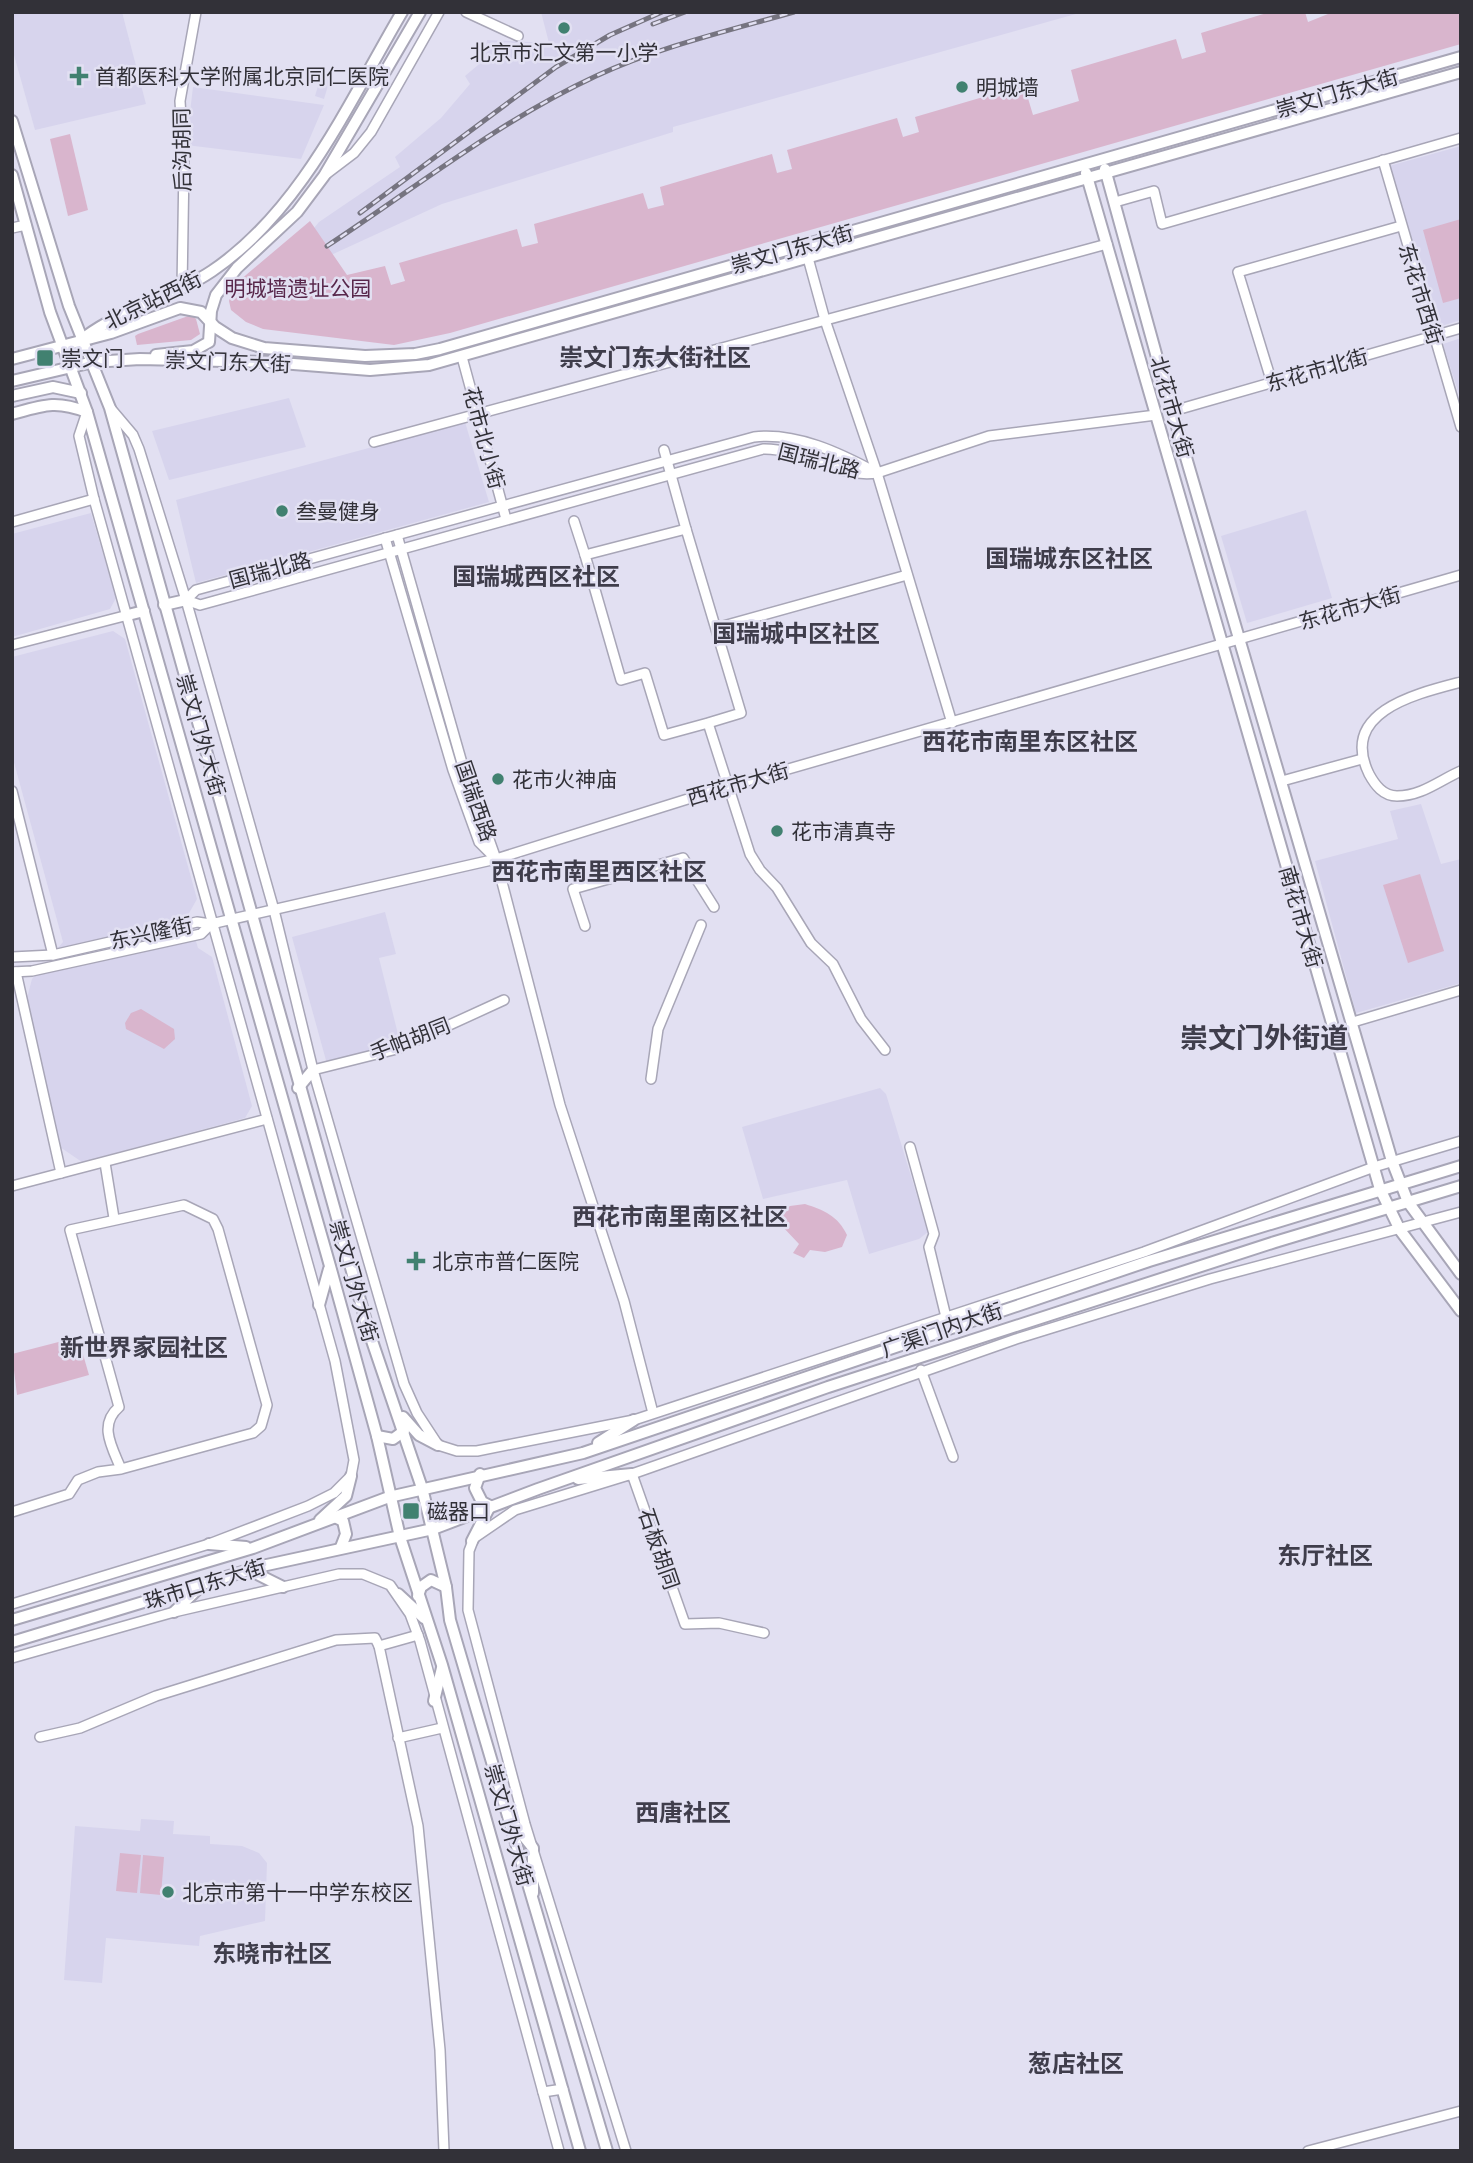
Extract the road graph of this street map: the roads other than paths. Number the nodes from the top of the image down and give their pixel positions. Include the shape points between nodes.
1 (196, 12) edge
2 (402, 12) edge
3 (420, 12) edge
4 (439, 12) edge
5 (466, 12) edge
6 (518, 36) dead end
7 (1461, 57) edge
8 (1461, 72) edge
9 (12, 121) edge
10 (1461, 138) edge
11 (1383, 160) junction
12 (1104, 167) junction
13 (1086, 173) junction
14 (12, 175) edge
15 (324, 176) junction
16 (1115, 202) junction
17 (26, 225) junction
18 (1401, 226) junction
19 (12, 228) edge
20 (1107, 244) junction
21 (808, 258) junction
22 (182, 289) junction
23 (825, 320) junction
24 (211, 323) junction
25 (1461, 328) edge
26 (1433, 336) junction
27 (83, 338) junction
28 (63, 344) junction
29 (461, 357) junction
30 (12, 359) edge
31 (140, 359) junction
32 (93, 362) junction
33 (72, 366) junction
34 (12, 381) edge
35 (1272, 383) junction
36 (81, 393) junction
37 (12, 396) edge
38 (110, 408) junction
39 (1173, 411) junction
40 (88, 412) junction
41 (12, 414) edge
42 (478, 414) junction
43 (1156, 415) junction
44 (1461, 427) edge
45 (374, 442) dead end
46 (665, 455) junction
47 (877, 473) junction
48 (671, 475) junction
49 (94, 499) junction
50 (502, 505) junction
51 (506, 519) dead end
52 (574, 521) dead end
53 (12, 522) edge
54 (687, 529) junction
55 (397, 535) junction
56 (385, 538) junction
57 (402, 549) junction
58 (390, 552) junction
59 (585, 555) junction
60 (907, 575) junction
61 (1461, 575) edge
62 (186, 600) junction
63 (164, 606) junction
64 (144, 611) junction
65 (128, 615) junction
66 (716, 628) junction
67 (1240, 640) junction
68 (12, 645) edge
69 (1223, 645) junction
70 (1461, 682) edge
71 (708, 723) junction
72 (952, 723) junction
73 (1362, 759) junction
74 (1461, 771) edge
75 (1282, 781) junction
76 (726, 787) junction
77 (12, 791) edge
78 (496, 859) junction
79 (714, 907) dead end
80 (274, 910) junction
81 (251, 915) junction
82 (231, 919) junction
83 (211, 924) junction
84 (701, 925) dead end
85 (585, 926) dead end
86 (53, 955) junction
87 (12, 957) edge
88 (14, 972) edge
89 (1461, 990) edge
90 (504, 1000) dead end
91 (1353, 1022) junction
92 (885, 1050) dead end
93 (313, 1070) junction
94 (650, 1079) dead end
95 (298, 1088) junction
96 (267, 1119) junction
97 (1461, 1141) edge
98 (910, 1147) dead end
99 (1392, 1161) junction
100 (105, 1163) junction
101 (1461, 1166) edge
102 (1374, 1167) junction
103 (61, 1172) junction
104 (1400, 1182) junction
105 (12, 1186) edge
106 (1461, 1186) edge
107 (1380, 1189) junction
108 (1408, 1202) junction
109 (1388, 1208) junction
110 (1461, 1212) edge
111 (114, 1218) junction
112 (1422, 1224) junction
113 (1400, 1230) junction
114 (330, 1266) junction
115 (1461, 1275) edge
116 (319, 1305) junction
117 (1461, 1311) edge
118 (946, 1317) junction
119 (921, 1370) junction
120 (392, 1399) junction
121 (653, 1413) junction
122 (634, 1420) junction
123 (404, 1431) junction
124 (377, 1436) junction
125 (438, 1445) junction
126 (583, 1453) junction
127 (953, 1457) dead end
128 (121, 1469) junction
129 (480, 1474) junction
130 (632, 1474) junction
131 (351, 1476) junction
132 (562, 1481) junction
133 (422, 1488) junction
134 (389, 1497) junction
135 (490, 1506) junction
136 (12, 1512) edge
137 (335, 1517) junction
138 (315, 1524) junction
139 (433, 1529) junction
140 (400, 1537) junction
141 (472, 1541) junction
142 (209, 1544) junction
143 (341, 1547) junction
144 (253, 1548) junction
145 (249, 1570) junction
146 (203, 1584) junction
147 (283, 1587) junction
148 (446, 1587) junction
149 (398, 1594) junction
150 (418, 1596) junction
151 (13, 1603) edge
152 (174, 1612) junction
153 (12, 1620) edge
154 (427, 1621) junction
155 (764, 1633) dead end
156 (418, 1634) junction
157 (12, 1642) edge
158 (379, 1646) junction
159 (12, 1658) edge
160 (442, 1665) junction
161 (434, 1701) junction
162 (442, 1728) junction
163 (40, 1737) dead end
164 (398, 1738) junction
165 (507, 1815) junction
166 (533, 1848) junction
167 (533, 1906) junction
168 (563, 2089) junction
169 (543, 2092) junction
170 (1461, 2111) edge
171 (444, 2151) edge
172 (559, 2151) edge
173 (580, 2151) edge
174 (607, 2151) edge
175 (626, 2151) edge
176 (1308, 2151) edge

1 - 22 street, 后沟胡同 via 180,101
2 - 22 main road, 北京站西街 via 284,203 242,247
3 - 15 main road, 北京站西街
4 - 15 street via 371,132 354,153
5 - 6 street
7 - 12 main road, 崇文门东大街
8 - 12 main road, 崇文门东大街
9 - 27 main road, 崇文门外大街 via 37,209
10 - 11 street
11 - 16 street via 1163,224 1154,191
11 - 18 street, 东花市西街
12 - 13 main road
12 - 16 main road, 北花市大街
13 - 20 main road, 北花市大街
13 - 21 main road, 崇文门东大街
13 - 24 main road, 崇文门东大街 via 415,354 365,356 264,348 232,338
14 - 17 main road, 崇文门外大街
15 - 24 main road, 北京站西街 via 297,212 237,268 213,303
16 - 39 main road, 北花市大街
17 - 19 street
17 - 28 main road, 崇文门外大街
18 - 26 street, 东花市西街
18 - 35 street via 1238,272
20 - 23 street
20 - 43 main road, 北花市大街
21 - 23 street
21 - 29 main road, 崇文门东大街
22 - 27 main road, 北京站西街 via 110,319
23 - 42 street
23 - 47 street
24 - 27 main road, 北京站西街 via 201,312 180,308 116,332
24 - 31 main road, 崇文门东大街 via 209,342 203,347
25 - 26 street, 东花市北街
26 - 35 street, 东花市北街
26 - 44 street, 东花市西街
27 - 28 main road
27 - 32 main road, 崇文门外大街
28 - 30 main road
28 - 33 main road, 崇文门外大街
29 - 31 main road, 崇文门东大街 via 391,369
29 - 42 street, 花市北小街
31 - 32 main road, 崇文门东大街
32 - 33 main road, 崇文门东大街
32 - 38 main road, 崇文门外大街
33 - 34 main road, 崇文门东大街
33 - 36 main road, 崇文门外大街
35 - 39 street, 东花市北街
36 - 37 main road via 53,387
36 - 40 main road, 崇文门外大街
38 - 62 street, 崇文门外大街 via 136,440
38 - 63 main road, 崇文门外大街
39 - 67 main road, 北花市大街
40 - 41 main road via 64,403
40 - 49 street, 崇文门外大街 via 79,436
40 - 64 main road, 崇文门外大街
42 - 45 street
42 - 50 street, 花市北小街
43 - 47 street via 989,436
43 - 69 main road, 北花市大街
46 - 47 street, 国瑞北路 via 788,436
46 - 48 street
46 - 50 street, 国瑞北路
47 - 48 street, 国瑞北路 via 860,476 774,449
47 - 60 street
48 - 54 street
48 - 57 street, 国瑞北路
49 - 53 street
49 - 65 street, 崇文门外大街
50 - 51 street, 花市北小街
50 - 55 street, 国瑞北路
52 - 59 street
54 - 59 street
54 - 66 street
55 - 56 street, 国瑞北路
55 - 57 street, 国瑞西路
56 - 58 street, 国瑞西路
56 - 62 street, 国瑞北路 via 196,590
57 - 58 street, 国瑞北路
57 - 78 street, 国瑞西路 via 462,763
58 - 62 street, 国瑞北路 via 200,606
58 - 78 street, 国瑞西路 via 453,770 479,842
59 - 71 street via 621,680 645,673 664,735
60 - 66 street
60 - 72 street
61 - 67 street, 东花市大街
62 - 63 main road
62 - 80 street, 崇文门外大街
63 - 81 main road, 崇文门外大街
64 - 65 main road
64 - 82 main road, 崇文门外大街
65 - 68 street
65 - 83 street, 崇文门外大街
66 - 71 street via 741,713
67 - 69 street, 东花市大街
67 - 75 main road, 南花市大街
69 - 72 street, 西花市大街
69 - 102 main road, 南花市大街
70 - 73 street via 1410,695 1370,722 1360,740
71 - 76 street
72 - 76 street, 西花市大街
73 - 74 street via 1373,782 1384,793 1397,796 1436,787
73 - 75 street
75 - 91 main road, 南花市大街
76 - 78 street, 西花市大街
76 - 92 street via 750,854 811,943 833,964 861,1018
77 - 86 street
78 - 80 street, 西花市大街
78 - 121 street via 560,1105 624,1301
79 - 85 street via 683,858 573,889
80 - 81 street, 西花市大街
80 - 93 street, 崇文门外大街
81 - 82 street, 西花市大街
81 - 95 main road, 崇文门外大街
82 - 83 street, 西花市大街
82 - 114 main road, 崇文门外大街
83 - 86 street, 东兴隆街 via 197,922
83 - 88 street, 东兴隆街 via 201,934
83 - 96 street, 崇文门外大街
84 - 94 street via 658,1029
86 - 87 street, 东兴隆街
88 - 103 street
89 - 91 street
90 - 93 street, 手帕胡同 via 397,1049
91 - 99 main road, 南花市大街
93 - 95 main road
93 - 125 street, 崇文门外大街 via 404,1384
95 - 120 main road, 崇文门外大街
96 - 100 street
96 - 116 street, 崇文门外大街
97 - 99 street, 广渠门内大街
98 - 118 street via 934,1234 929,1247
99 - 102 street, 广渠门内大街
99 - 104 main road, 南花市大街
100 - 103 street
100 - 111 street
101 - 104 main road, 广渠门内大街
102 - 107 main road, 南花市大街
102 - 118 street, 广渠门内大街 via 1144,1252
103 - 105 street
104 - 107 main road, 广渠门内大街
104 - 108 main road, 南花市大街
106 - 108 main road, 广渠门内大街
107 - 109 main road, 南花市大街
107 - 126 main road, 广渠门内大街 via 1149,1261
108 - 109 main road, 广渠门内大街
108 - 112 main road, 南花市大街
109 - 113 main road, 南花市大街
109 - 132 main road, 广渠门内大街 via 828,1387
110 - 112 street, 广渠门内大街
111 - 128 street via 70,1230 119,1407 109,1415 106,1428
111 - 128 street via 184,1205 213,1219 267,1405 261,1426 253,1433
112 - 113 street, 广渠门内大街
112 - 115 main road, 南花市大街
113 - 117 main road, 南花市大街
113 - 119 street, 广渠门内大街 via 1210,1279
114 - 116 main road
114 - 124 main road, 崇文门外大街
116 - 131 street, 崇文门外大街 via 353,1443
118 - 121 street, 广渠门内大街
119 - 127 street
119 - 130 street, 广渠门内大街
120 - 123 main road, 崇文门外大街
120 - 125 main road via 419,1435
121 - 122 street, 广渠门内大街
122 - 125 street, 广渠门内大街 via 477,1451
122 - 126 main road
123 - 124 main road via 393,1439
123 - 133 main road, 崇文门外大街
124 - 134 main road, 崇文门外大街
126 - 129 main road, 广渠门内大街
128 - 136 street via 98,1472 78,1480 69,1494
129 - 133 main road, 广渠门内大街
129 - 135 main road via 475,1488 482,1502
130 - 132 main road
130 - 141 street, 广渠门内大街 via 515,1510
130 - 155 street, 石板胡同 via 685,1624 719,1623
131 - 138 main road via 346,1496
131 - 142 street, 珠市口东大街 via 334,1493 308,1506
132 - 135 main road, 广渠门内大街
133 - 134 main road, 广渠门内大街
133 - 139 main road, 崇文门外大街
134 - 137 main road, 珠市口东大街
134 - 140 main road, 崇文门外大街
135 - 139 main road, 广渠门内大街
135 - 141 main road
137 - 138 main road, 珠市口东大街
137 - 143 main road via 346,1529
138 - 144 main road, 珠市口东大街
139 - 140 main road, 广渠门内大街
139 - 148 main road, 崇文门外大街
140 - 143 main road, 珠市口东大街
140 - 150 main road, 崇文门外大街
141 - 166 street, 崇文门外大街 via 468,1611
142 - 144 main road
142 - 151 street, 珠市口东大街
143 - 145 main road, 珠市口东大街
144 - 153 main road, 珠市口东大街
145 - 146 main road, 珠市口东大街
145 - 147 main road
146 - 152 main road
146 - 157 main road, 珠市口东大街
147 - 149 street, 珠市口东大街 via 339,1574 363,1574 380,1579
147 - 152 street, 珠市口东大街
148 - 150 main road via 430,1580
148 - 165 main road, 崇文门外大街 via 450,1620
149 - 154 main road
149 - 156 street, 崇文门外大街
150 - 154 main road, 崇文门外大街
152 - 159 street, 珠市口东大街
154 - 160 main road, 崇文门外大街
156 - 158 street
156 - 161 street, 崇文门外大街
158 - 163 street via 375,1638 336,1640 156,1696 80,1728
158 - 164 street
160 - 161 main road
160 - 168 main road, 崇文门外大街
161 - 162 street, 崇文门外大街
162 - 164 street
162 - 169 street, 崇文门外大街
164 - 171 street via 418,1826 440,2050
165 - 166 main road
165 - 167 main road, 崇文门外大街
166 - 167 main road
166 - 175 street, 崇文门外大街
167 - 174 main road, 崇文门外大街
168 - 169 street
168 - 173 main road, 崇文门外大街
169 - 172 street, 崇文门外大街
170 - 176 street

